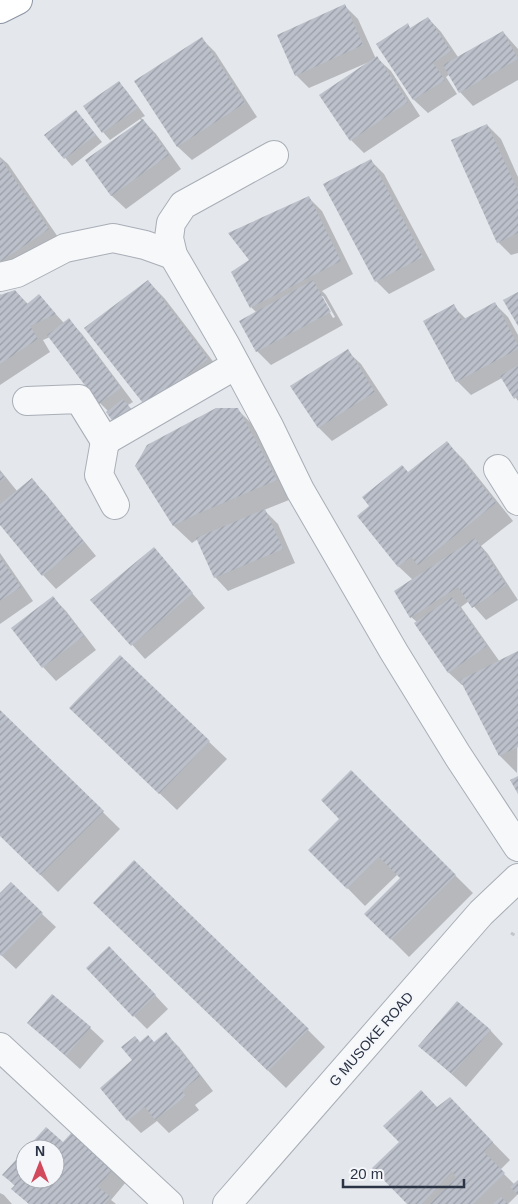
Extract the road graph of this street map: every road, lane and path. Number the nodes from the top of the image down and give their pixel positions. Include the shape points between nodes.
1 (18, 0) edge
2 (0, 9) edge
3 (274, 155) dead end
4 (173, 255) junction
5 (0, 277) edge
6 (236, 365) junction
7 (28, 401) dead end
8 (105, 440) junction
9 (498, 469) dead end
10 (518, 502) edge
11 (115, 505) dead end
12 (518, 847) edge
13 (518, 878) edge
14 (0, 1047) edge
15 (169, 1204) edge
16 (226, 1204) edge

1 - 2 highway
3 - 4 street via 184,205 171,223 169,238
4 - 5 street via 113,238 65,248 17,273
4 - 6 street
6 - 8 street
6 - 12 street via 300,490 388,643
7 - 8 street via 79,399
8 - 11 street via 99,475
9 - 10 street
13 - 16 street, G MUSOKE ROAD via 481,914
14 - 15 street

